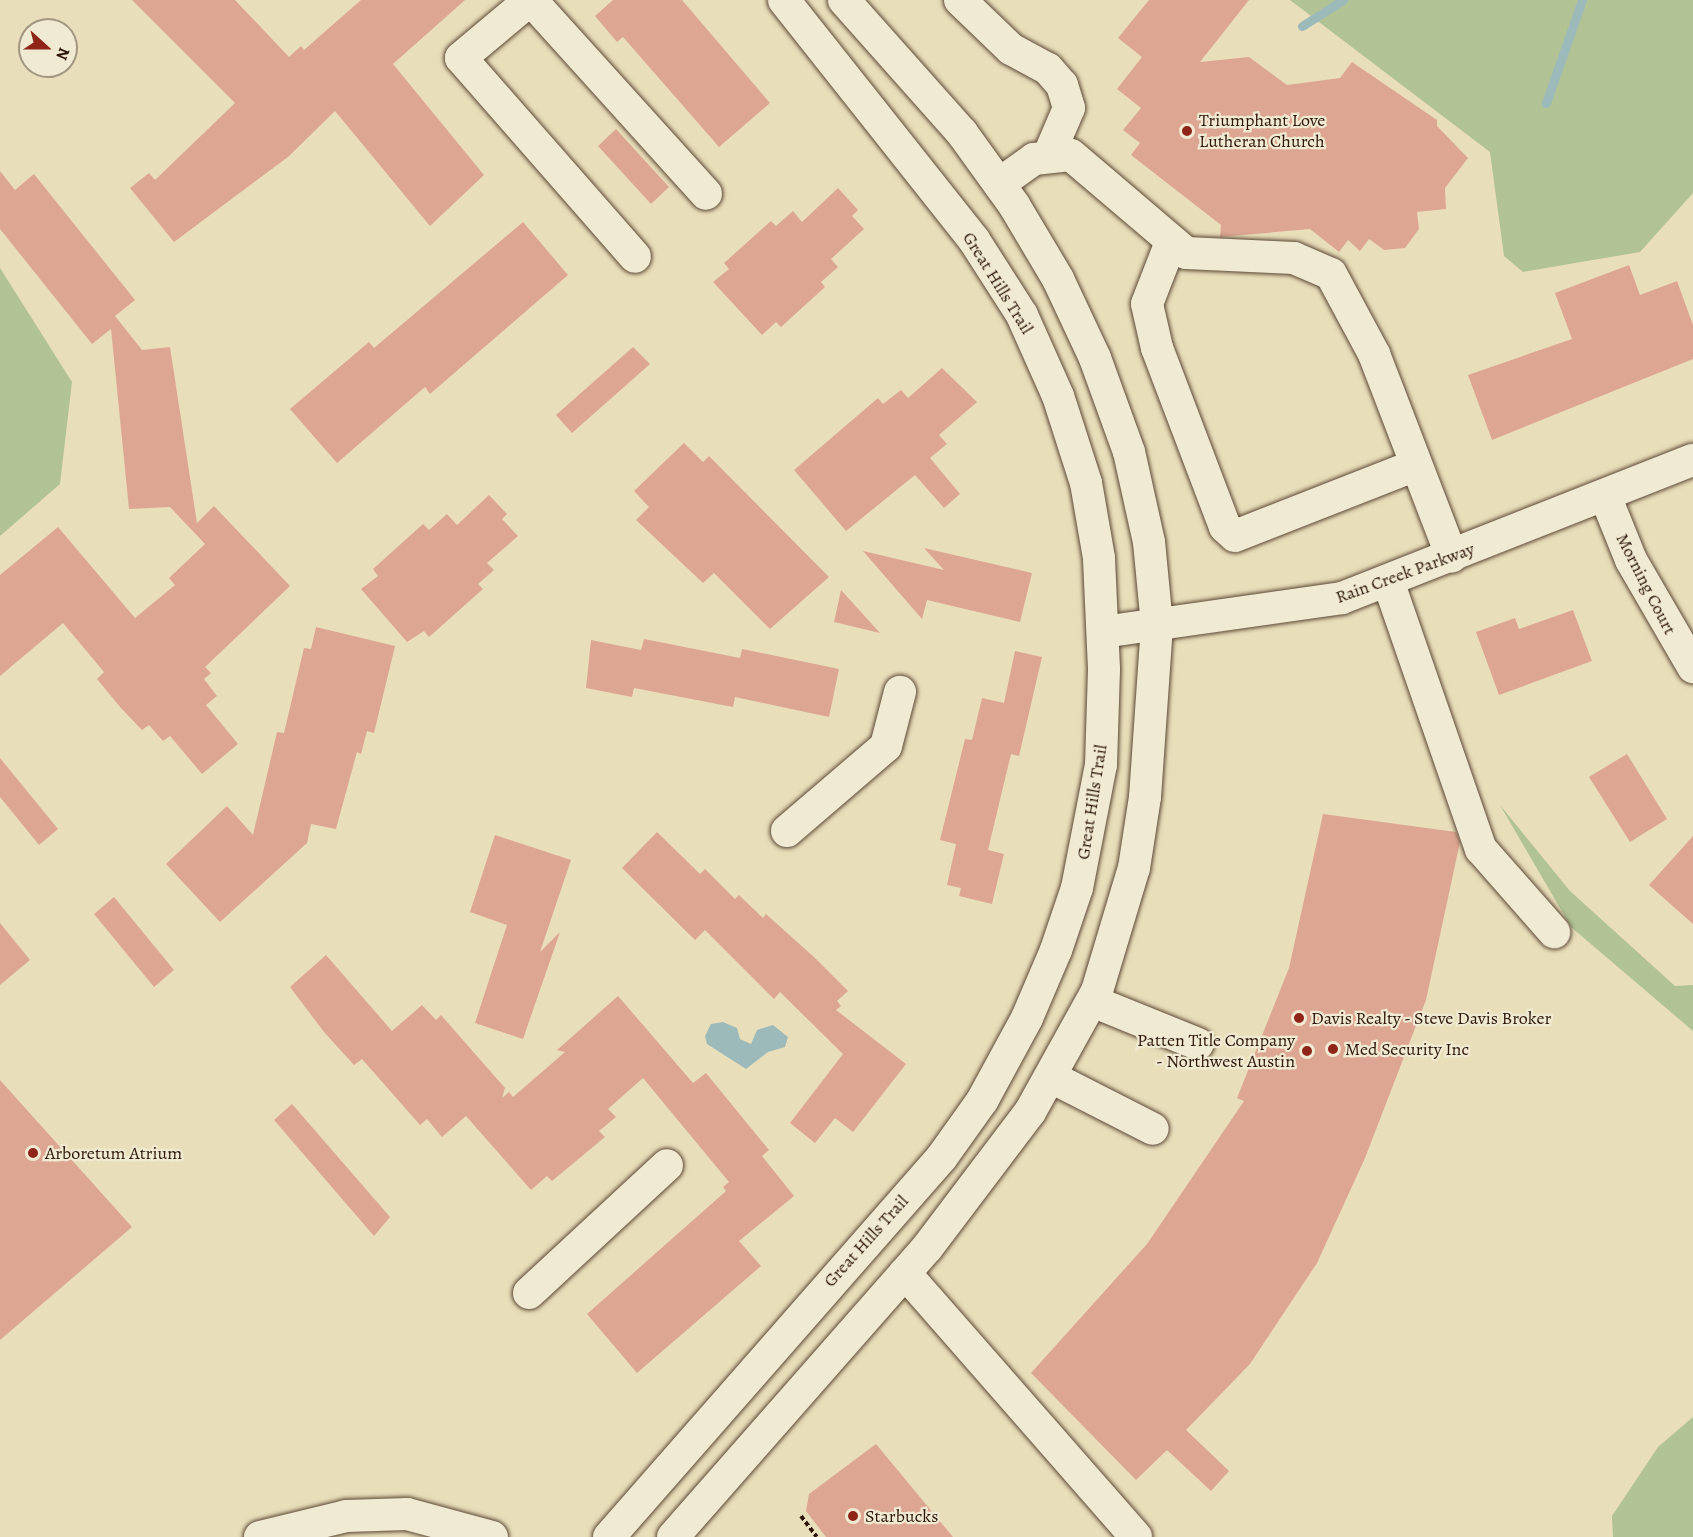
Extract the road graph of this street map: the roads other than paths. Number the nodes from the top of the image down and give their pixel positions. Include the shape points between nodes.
1 (530, 0) edge
2 (784, 0) edge
3 (844, 0) edge
4 (960, 0) edge
5 (1048, 158) junction
6 (999, 184) junction
7 (706, 194) dead end
8 (1171, 242) junction
9 (635, 257) dead end
10 (1693, 460) edge
11 (1416, 465) junction
12 (1606, 498) junction
13 (1452, 557) junction
14 (1388, 581) junction
15 (1157, 625) junction
16 (1103, 632) junction
17 (1693, 667) edge
18 (900, 692) dead end
19 (787, 831) dead end
20 (1554, 932) dead end
21 (1092, 1001) junction
22 (1027, 1018) junction
23 (1073, 1041) junction
24 (1198, 1044) dead end
25 (1051, 1077) junction
26 (1153, 1129) dead end
27 (667, 1165) dead end
28 (905, 1273) junction
29 (528, 1293) dead end
30 (411, 1526) edge
31 (260, 1537) edge
32 (492, 1537) edge
33 (609, 1537) edge
34 (673, 1537) edge
35 (1136, 1537) edge

1 - 7 street
1 - 9 street via 461,58
2 - 16 street, Great Hills Trail via 974,240 1022,315 1058,396 1086,483 1099,558
3 - 6 street via 962,133
4 - 5 street via 1011,50 1048,69 1062,85 1069,108
5 - 6 street via 1034,159
5 - 8 street via 1071,155
6 - 15 street via 1058,279 1095,358 1129,452 1149,542
8 - 11 street via 1186,253 1294,258 1330,274 1374,354
8 - 11 street via 1147,304 1157,348 1225,527 1235,536
10 - 12 street, Rain Creek Parkway
11 - 13 street
12 - 13 street, Rain Creek Parkway
12 - 17 street, Morning Court via 1631,560
13 - 14 street, Rain Creek Parkway
14 - 15 street, Rain Creek Parkway via 1292,608
14 - 20 street via 1481,849
15 - 16 street, Rain Creek Parkway
15 - 21 street via 1152,722 1134,868
16 - 22 street, Great Hills Trail via 1101,765 1093,824 1077,888
18 - 19 street via 886,746
21 - 23 street
21 - 24 street
22 - 23 street
22 - 33 street, Great Hills Trail via 982,1101 942,1157
23 - 25 street
25 - 26 street
25 - 28 street via 977,1185
27 - 29 street
28 - 34 street
28 - 35 street
30 - 31 street via 346,1516 271,1531
30 - 32 street

